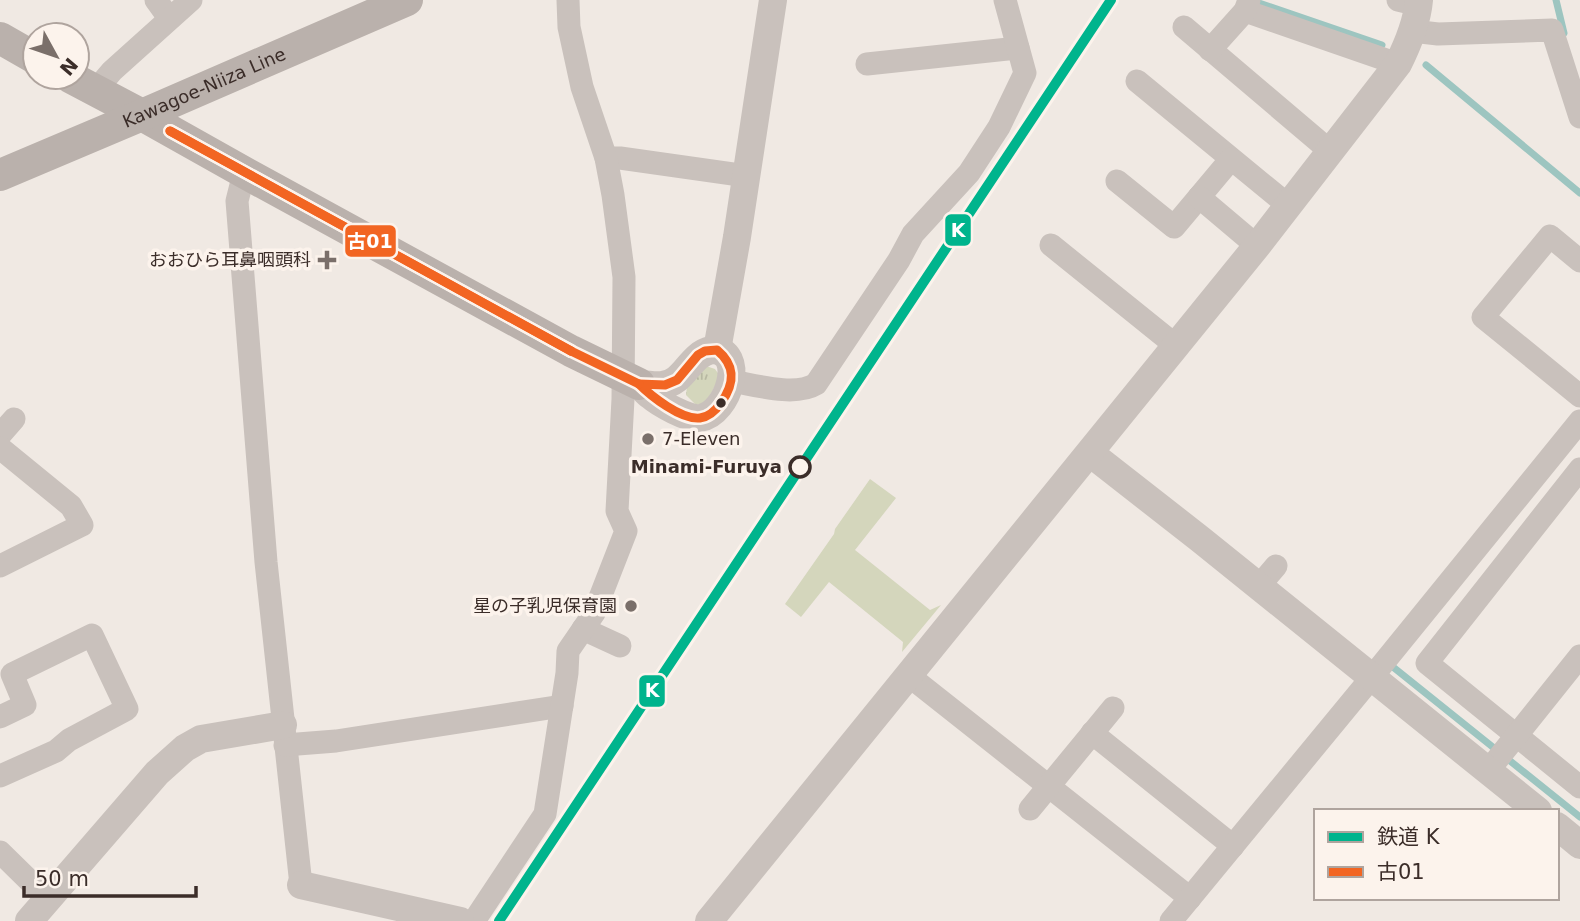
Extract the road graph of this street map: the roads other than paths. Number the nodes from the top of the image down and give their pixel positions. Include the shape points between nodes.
1 (191, 0) edge
2 (407, 0) edge
3 (568, 0) edge
4 (773, 0) edge
5 (1005, 0) edge
6 (1247, 6) edge
7 (163, 9) edge
8 (1412, 9) edge
9 (1184, 27) dead end
10 (0, 38) edge
11 (1018, 48) junction
12 (21, 50) edge
13 (1210, 50) junction
14 (867, 64) dead end
15 (1398, 64) junction
16 (91, 80) edge
17 (1137, 81) dead end
18 (91, 89) edge
19 (142, 115) junction
20 (1580, 117) edge
21 (1330, 151) junction
22 (606, 158) junction
23 (1231, 159) junction
24 (247, 174) junction
25 (0, 175) edge
26 (747, 176) junction
27 (1117, 181) dead end
28 (1199, 197) junction
29 (1289, 206) junction
30 (1051, 245) dead end
31 (1257, 246) junction
32 (1580, 261) edge
33 (1175, 345) junction
34 (717, 350) junction
35 (631, 380) junction
36 (677, 380) junction
37 (732, 381) junction
38 (1580, 396) edge
39 (701, 418) junction
40 (1580, 421) edge
41 (0, 448) edge
42 (1090, 453) junction
43 (1580, 469) edge
44 (0, 566) edge
45 (583, 629) junction
46 (620, 646) dead end
47 (1580, 656) edge
48 (908, 675) junction
49 (1372, 677) junction
50 (562, 706) junction
51 (1113, 708) dead end
52 (0, 716) edge
53 (1092, 733) junction
54 (284, 735) junction
55 (1517, 735) junction
56 (1488, 771) junction
57 (0, 776) edge
58 (1048, 787) junction
59 (1580, 787) edge
60 (1030, 809) dead end
61 (1536, 809) edge
62 (1559, 828) edge
63 (1580, 845) edge
64 (1233, 846) junction
65 (0, 852) edge
66 (300, 885) joint
67 (1190, 898) junction
68 (49, 900) junction
69 (29, 921) edge
70 (460, 921) edge
71 (474, 921) edge
72 (709, 921) edge
73 (1171, 921) edge

1 - 7 street
2 - 19 main road, Kawagoe-Niiza Line
3 - 22 street via 582,87
4 - 26 street
5 - 11 street
6 - 13 street
6 - 15 street
7 - 16 street via 112,71
8 - 15 street via 1407,47
8 - 20 street via 1438,34 1552,30
9 - 13 street
10 - 12 main road
11 - 14 street
11 - 37 street via 1025,73 999,127 969,173 913,233 900,260 816,384 797,390
13 - 21 street
15 - 21 street
17 - 23 street
18 - 19 main road
19 - 24 main road
19 - 25 main road, Kawagoe-Niiza Line
21 - 29 street
22 - 26 street
22 - 35 street via 624,277
23 - 28 street
23 - 29 street
24 - 35 main road
24 - 54 street via 237,201
26 - 34 street
27 - 28 street via 1174,228
28 - 31 street
29 - 31 street
30 - 33 street
31 - 33 street
32 - 38 street via 1550,236 1483,317
33 - 42 street
34 - 36 street via 698,355
34 - 37 street via 729,362
35 - 36 street via 665,385
35 - 39 street via 688,417
35 - 45 street via 617,511 626,531 594,613
36 - 39 street via 684,405
37 - 39 street via 716,410
40 - 49 street
41 - 44 street via 71,506 82,525
42 - 48 street
42 - 49 street via 1268,576
43 - 55 street via 1427,663
45 - 46 street
45 - 50 street via 568,651
47 - 55 street
48 - 58 street
48 - 72 street
49 - 56 street
49 - 64 street
50 - 54 street via 336,741
50 - 71 street via 545,814
51 - 53 street
52 - 57 street via 25,705 12,674 92,635 127,709 56,751
53 - 58 street
53 - 64 street
54 - 66 street
54 - 68 street via 201,739 185,748 157,773
55 - 56 street
55 - 59 street
56 - 61 street
58 - 60 street
58 - 67 street
62 - 63 street
64 - 67 street
65 - 68 street
66 - 70 street
67 - 73 street
68 - 69 street

